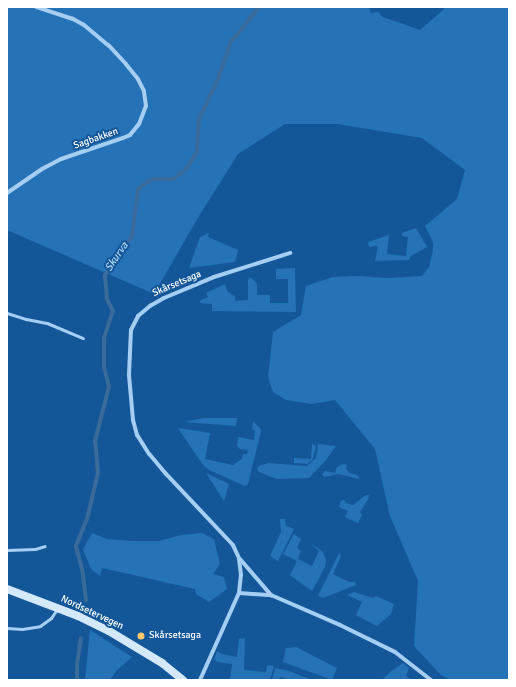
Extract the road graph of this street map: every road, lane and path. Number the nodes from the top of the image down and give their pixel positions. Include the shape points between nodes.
1 (36, 7) edge
2 (7, 193) edge
3 (290, 253) dead end
4 (7, 313) edge
5 (83, 338) dead end
6 (45, 546) dead end
7 (7, 550) edge
8 (240, 558) junction
9 (7, 589) edge
10 (239, 593) junction
11 (271, 595) junction
12 (58, 608) junction
13 (7, 628) edge
14 (183, 680) edge
15 (200, 680) edge
16 (431, 680) edge

1 - 2 street, Sagbakken via 73,19 109,46 138,79 144,91 146,106 139,124 130,134 62,159 42,169
3 - 8 street, Skårsetsaga via 214,277 164,298 138,316 131,330 129,375 137,435 149,454 233,545
4 - 5 lane via 47,323
6 - 7 lane
8 - 10 street
8 - 11 street, Skårsetsaga
9 - 12 main road, Nordsetervegen
10 - 11 street, Skårsetsaga
10 - 15 street
11 - 16 street, Skårsetsaga via 395,652
12 - 13 lane via 51,618 40,626
12 - 14 main road, Nordsetervegen via 130,643

